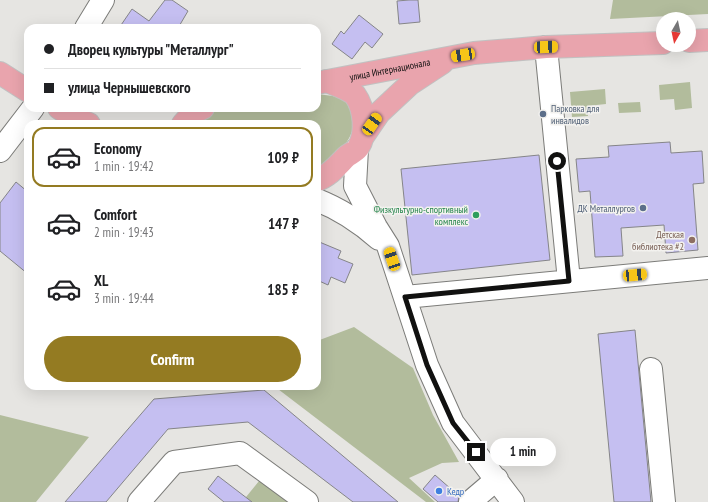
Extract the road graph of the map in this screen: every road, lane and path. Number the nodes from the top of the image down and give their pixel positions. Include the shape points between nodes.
1 (103, 0) edge
2 (88, 24) edge
3 (708, 40) edge
4 (696, 41) edge
5 (656, 43) edge
6 (546, 47) junction
7 (452, 57) junction
8 (0, 73) edge
9 (322, 82) edge
10 (24, 88) edge
11 (30, 112) edge
12 (66, 112) edge
13 (195, 112) edge
14 (79, 120) edge
15 (187, 120) edge
16 (361, 142) junction
17 (0, 151) edge
18 (321, 179) edge
19 (321, 202) edge
20 (388, 246) junction
21 (708, 268) edge
22 (569, 281) junction
23 (405, 297) junction
24 (652, 369) dead end
25 (497, 479) junction
26 (139, 502) edge
27 (307, 502) edge
28 (470, 502) edge
29 (513, 502) edge
30 (664, 502) edge

1 - 2 street
3 - 4 main road
5 - 6 main road, улица Интернационала
6 - 7 main road, улица Интернационала
6 - 22 street
7 - 9 main road, улица Интернационала
7 - 16 main road, улица Интернационала via 410,84 379,114
8 - 10 main road
9 - 16 main road via 354,94 362,112
11 - 17 street
12 - 14 main road
13 - 15 main road
16 - 18 main road, улица Интернационала
16 - 20 street via 355,186
19 - 20 street via 361,224
20 - 23 street
21 - 22 street
22 - 23 street
23 - 25 street via 427,365 453,423
24 - 30 street
25 - 28 street
25 - 29 street
26 - 27 street via 174,462 240,453

